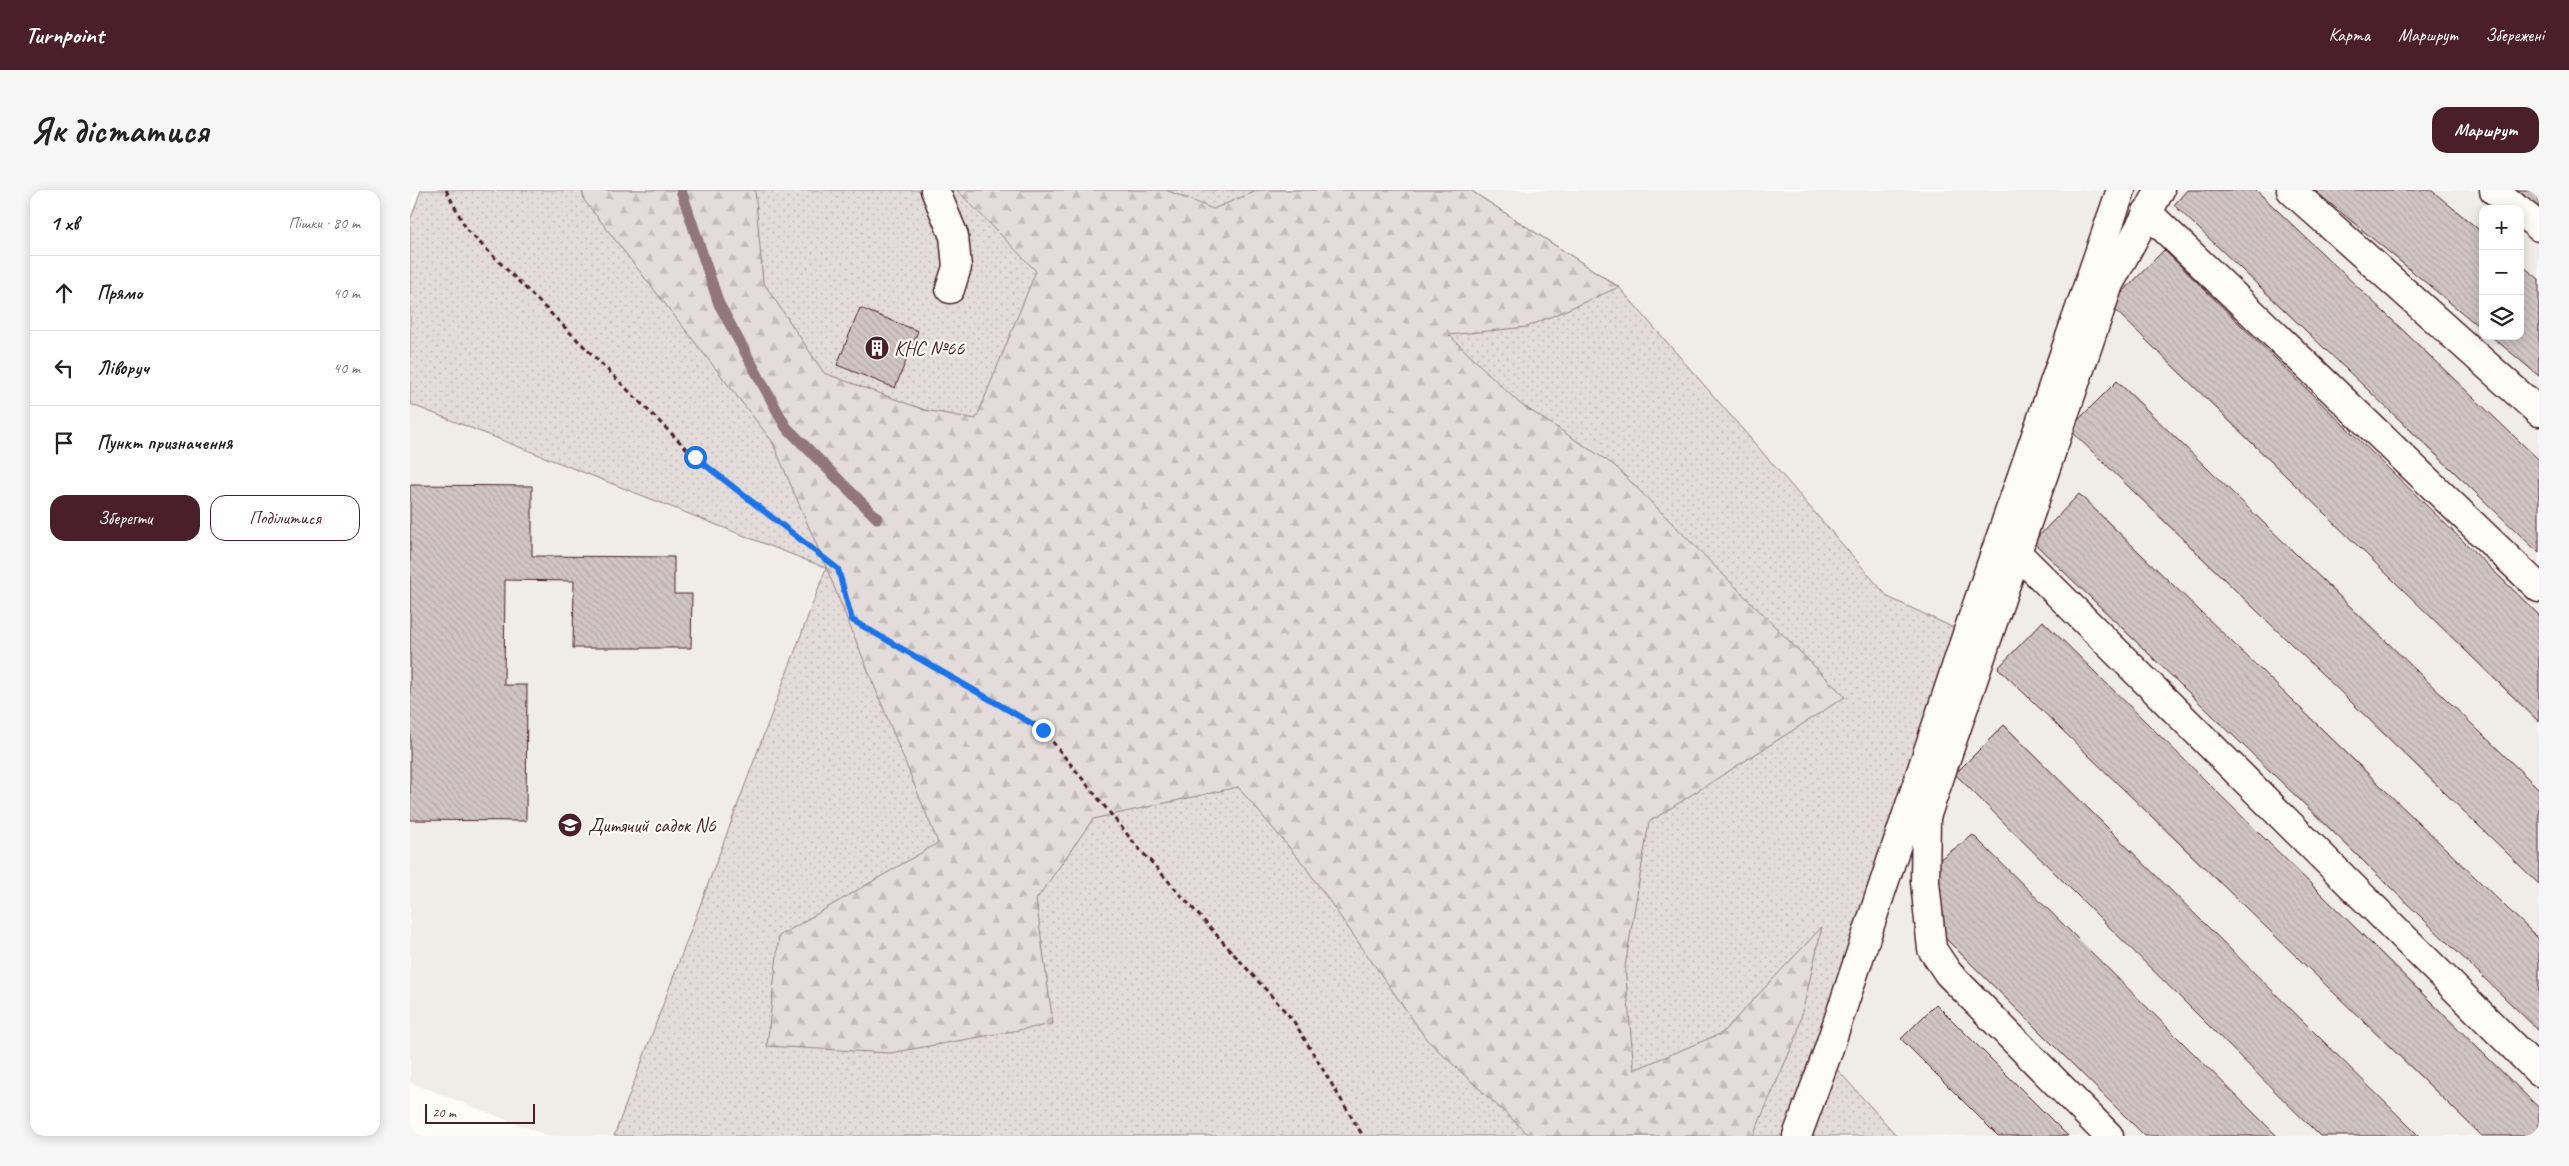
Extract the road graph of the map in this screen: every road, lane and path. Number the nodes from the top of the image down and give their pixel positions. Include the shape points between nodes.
1 (446, 190) edge
2 (935, 190) edge
3 (2121, 190) edge
4 (2291, 190) edge
5 (2494, 190) edge
6 (2154, 201) edge
7 (2512, 205) edge
8 (2524, 215) edge
9 (2539, 227) edge
10 (950, 289) dead end
11 (2539, 412) edge
12 (2017, 553) junction
13 (2539, 588) edge
14 (2539, 1072) edge
15 (1363, 1136) edge
16 (1797, 1136) edge
17 (2109, 1136) edge

1 - 15 path via 468,230 695,457 838,569 852,620 1043,730 1135,844 1293,1020
2 - 10 street via 954,236 957,266
3 - 16 street via 1966,634
4 - 11 street
5 - 7 street
6 - 12 street via 2110,284
6 - 13 street
8 - 9 street
12 - 14 street
12 - 17 street via 1926,817 1925,882 1932,949 1948,973

